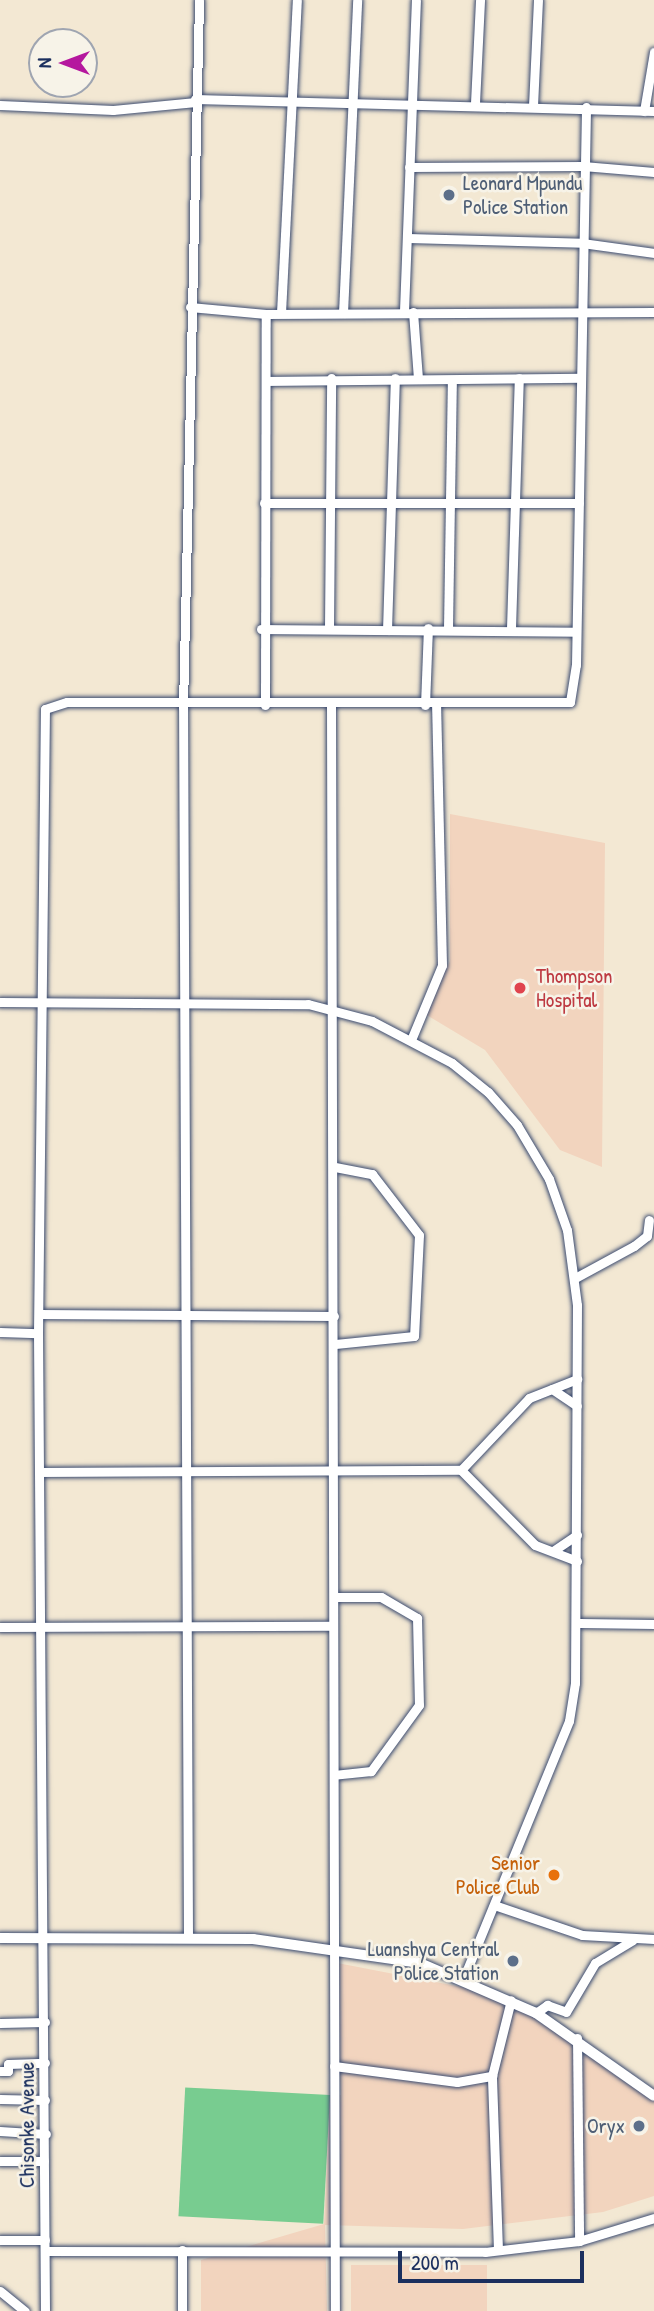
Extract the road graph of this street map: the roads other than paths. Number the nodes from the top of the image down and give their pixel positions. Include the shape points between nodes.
1 (199, 0) edge
2 (297, 0) edge
3 (357, 0) edge
4 (416, 0) edge
5 (480, 0) edge
6 (538, 0) edge
7 (654, 52) edge
8 (195, 101) junction
9 (475, 103) junction
10 (287, 104) junction
11 (0, 105) edge
12 (408, 106) junction
13 (533, 106) junction
14 (352, 107) junction
15 (586, 107) junction
16 (649, 111) edge
17 (583, 166) junction
18 (409, 167) junction
19 (654, 172) edge
20 (408, 237) junction
21 (582, 243) junction
22 (654, 253) edge
23 (190, 307) junction
24 (409, 312) junction
25 (654, 312) edge
26 (281, 313) junction
27 (343, 313) junction
28 (581, 313) junction
29 (266, 314) junction
30 (418, 378) junction
31 (519, 378) junction
32 (578, 378) junction
33 (331, 379) junction
34 (395, 379) junction
35 (453, 380) junction
36 (267, 381) junction
37 (330, 501) junction
38 (452, 502) junction
39 (513, 502) junction
40 (264, 503) junction
41 (387, 503) junction
42 (579, 503) junction
43 (329, 628) junction
44 (428, 628) junction
45 (448, 628) junction
46 (511, 628) junction
47 (261, 629) junction
48 (387, 629) junction
49 (574, 632) junction
50 (265, 705) junction
51 (425, 705) junction
52 (329, 706) junction
53 (436, 706) junction
54 (183, 707) junction
55 (0, 1002) edge
56 (42, 1003) junction
57 (185, 1004) junction
58 (332, 1010) junction
59 (411, 1040) junction
60 (335, 1167) junction
61 (649, 1220) dead end
62 (575, 1278) junction
63 (39, 1314) junction
64 (186, 1315) junction
65 (334, 1316) junction
66 (0, 1332) edge
67 (38, 1334) junction
68 (335, 1344) junction
69 (577, 1379) junction
70 (552, 1389) junction
71 (577, 1406) junction
72 (461, 1470) junction
73 (43, 1472) junction
74 (188, 1472) junction
75 (337, 1473) junction
76 (577, 1535) junction
77 (553, 1550) junction
78 (577, 1561) junction
79 (334, 1597) junction
80 (580, 1623) junction
81 (654, 1624) edge
82 (333, 1626) junction
83 (0, 1627) edge
84 (41, 1628) junction
85 (191, 1628) junction
86 (334, 1775) junction
87 (497, 1906) junction
88 (188, 1937) junction
89 (0, 1938) edge
90 (40, 1939) junction
91 (634, 1939) junction
92 (654, 1939) edge
93 (330, 1945) junction
94 (463, 1980) junction
95 (511, 2000) junction
96 (536, 2012) junction
97 (45, 2022) junction
98 (0, 2023) edge
99 (578, 2038) junction
100 (45, 2063) junction
101 (334, 2066) junction
102 (0, 2071) edge
103 (492, 2076) junction
104 (654, 2096) edge
105 (0, 2099) edge
106 (45, 2100) junction
107 (0, 2131) edge
108 (46, 2134) junction
109 (0, 2161) edge
110 (44, 2161) junction
111 (654, 2218) edge
112 (0, 2240) edge
113 (45, 2240) junction
114 (579, 2241) junction
115 (46, 2250) junction
116 (168, 2250) junction
117 (182, 2250) junction
118 (498, 2250) junction
119 (335, 2252) junction
120 (181, 2271) junction
121 (0, 2291) edge
122 (26, 2311) edge
123 (45, 2311) edge
124 (182, 2311) edge
125 (335, 2311) edge

1 - 8 street
2 - 10 street
3 - 14 street
4 - 12 street
5 - 9 street
6 - 13 street
7 - 16 street
8 - 10 street
8 - 11 street via 113,110
8 - 23 street
9 - 12 street
9 - 13 street
10 - 14 street
10 - 26 street
12 - 14 street
12 - 18 street
13 - 15 street
14 - 27 street
15 - 16 street
15 - 17 street
17 - 18 street
17 - 19 street
17 - 21 street
18 - 20 street
20 - 21 street
20 - 24 street
21 - 22 street
21 - 28 street
23 - 29 street
23 - 54 street
24 - 27 street
24 - 28 street
24 - 30 street
25 - 28 street
26 - 27 street
26 - 29 street
28 - 32 street
29 - 36 street
30 - 34 street
30 - 35 street
31 - 32 street
31 - 35 street
31 - 39 street
32 - 42 street
33 - 34 street
33 - 36 street
33 - 37 street
34 - 41 street
35 - 38 street
36 - 40 street
37 - 40 street
37 - 41 street
37 - 43 street
38 - 39 street
38 - 41 street
38 - 45 street
39 - 42 street
39 - 46 street
40 - 47 street
41 - 48 street
42 - 49 street
43 - 47 street
43 - 48 street
44 - 45 street
44 - 48 street
44 - 51 street
45 - 46 street
46 - 49 street
47 - 50 street
49 - 53 street via 570,702
50 - 52 street
50 - 54 street
51 - 52 street
51 - 53 street
52 - 58 street via 335,707
53 - 59 street via 442,965
54 - 56 street, Chisonke Avenue via 67,702 45,709
54 - 57 street
55 - 56 street
56 - 57 street
56 - 63 street, Chisonke Avenue
57 - 58 street via 308,1004
57 - 64 street
58 - 59 street
58 - 60 street
59 - 62 street via 468,1074 523,1133 558,1201
60 - 65 street
60 - 68 street via 372,1174 419,1235 414,1336
61 - 62 street via 647,1236
62 - 69 street
63 - 64 street
63 - 67 street, Chisonke Avenue
64 - 65 street
64 - 74 street
65 - 68 street
66 - 67 street
67 - 73 street, Chisonke Avenue
68 - 75 street
69 - 70 street
69 - 71 street
70 - 71 street
70 - 72 street via 517,1408
71 - 76 street
72 - 75 street
72 - 77 street via 535,1545
73 - 74 street
73 - 84 street, Chisonke Avenue
74 - 75 street
74 - 85 street
75 - 79 street
76 - 77 street
76 - 78 street
77 - 78 street
78 - 80 street
79 - 82 street
79 - 86 street via 381,1597 417,1618 419,1705 371,1771
80 - 81 street
80 - 87 street via 569,1721
82 - 85 street
82 - 86 street
83 - 84 street
84 - 85 street
84 - 90 street, Chisonke Avenue
85 - 88 street
86 - 93 street
87 - 91 street via 582,1935
87 - 94 street
88 - 90 main road
88 - 93 main road
89 - 90 main road
90 - 97 street, Chisonke Avenue
91 - 92 street
91 - 96 street via 594,1963 566,2012 547,2005
93 - 94 main road via 420,1963
93 - 101 street
94 - 95 main road
95 - 96 main road
95 - 103 street
96 - 99 main road
97 - 98 street
97 - 100 street, Chisonke Avenue
99 - 104 main road
99 - 114 street
100 - 102 street
100 - 106 street, Chisonke Avenue
101 - 103 street via 457,2082
101 - 119 street
103 - 118 street
105 - 106 street
106 - 108 street, Chisonke Avenue
107 - 108 street
108 - 110 street, Chisonke Avenue
109 - 110 street
110 - 113 street, Chisonke Avenue
111 - 114 street
112 - 113 street
113 - 115 street, Chisonke Avenue
114 - 118 street
115 - 116 street
115 - 123 street, Chisonke Avenue
116 - 117 street
116 - 120 street
117 - 119 street
117 - 120 street
118 - 119 street
119 - 125 street
120 - 124 street
121 - 122 street

